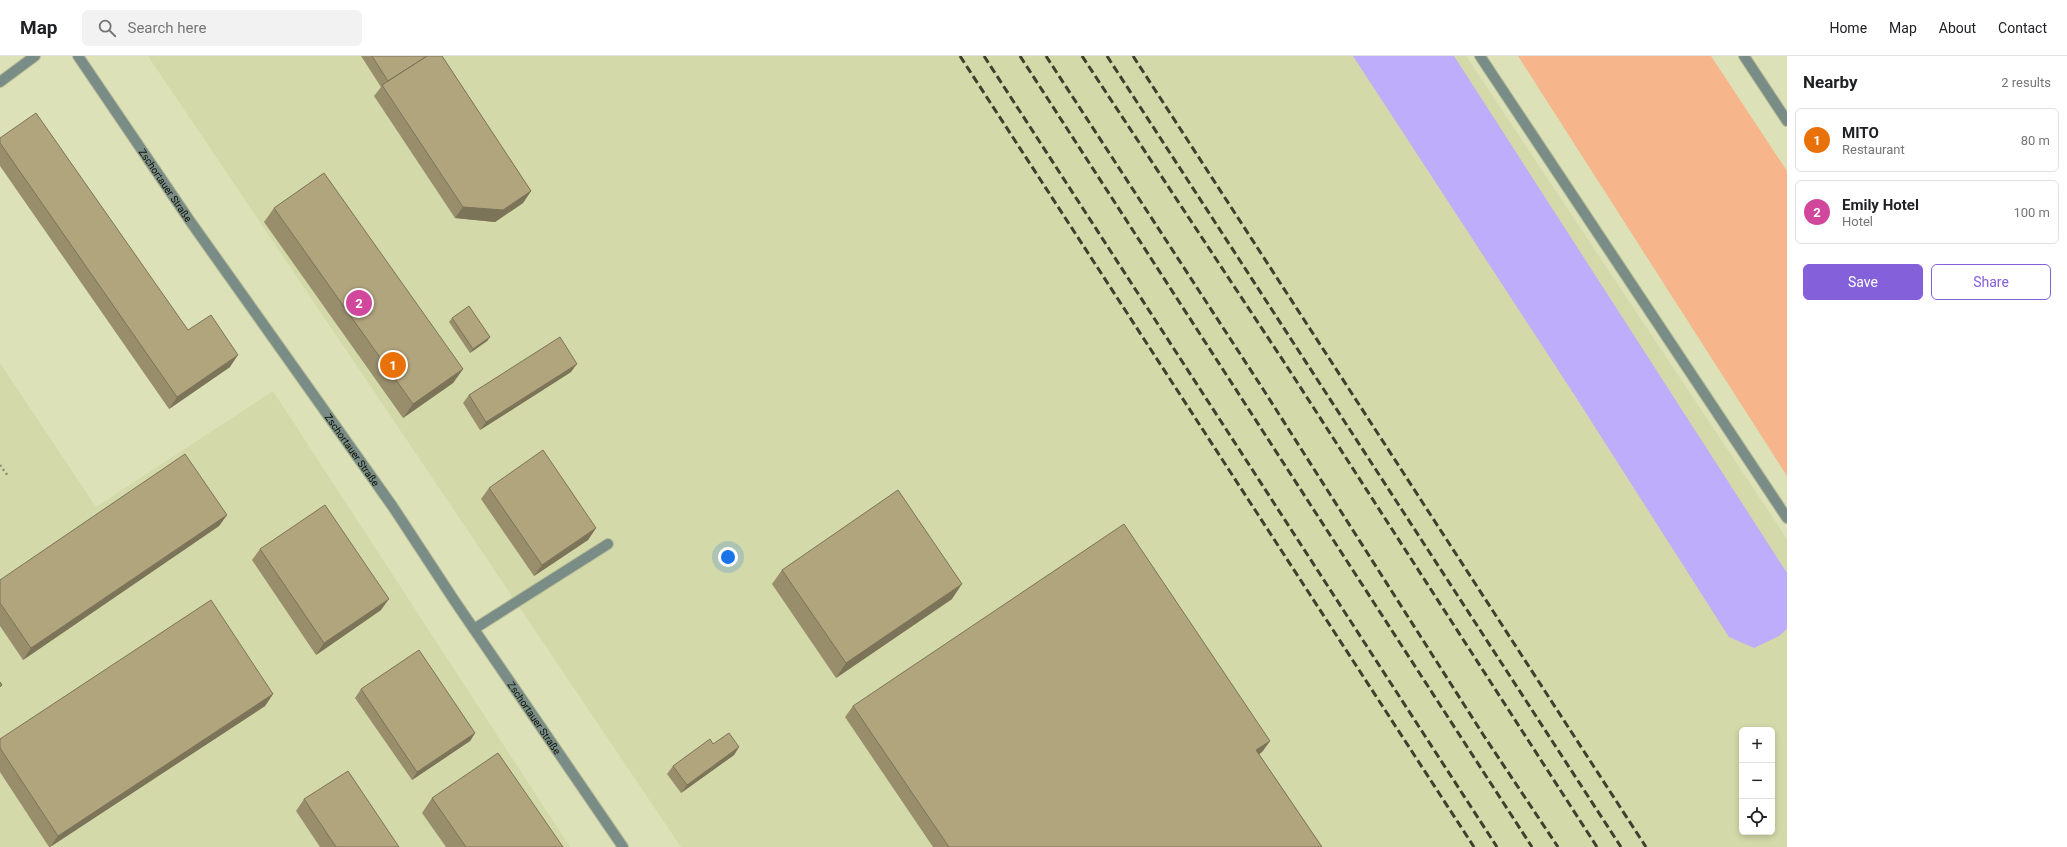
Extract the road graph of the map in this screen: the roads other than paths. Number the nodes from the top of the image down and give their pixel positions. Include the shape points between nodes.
1 (35, 56) edge
2 (78, 56) edge
3 (1480, 56) edge
4 (1744, 56) edge
5 (0, 82) edge
6 (1787, 121) edge
7 (1787, 518) edge
8 (608, 544) dead end
9 (474, 629) junction
10 (623, 847) edge

1 - 5 street
2 - 9 street, Zschortauer Straße via 190,221 393,506
3 - 7 street
4 - 6 street
8 - 9 street
9 - 10 street, Zschortauer Straße

